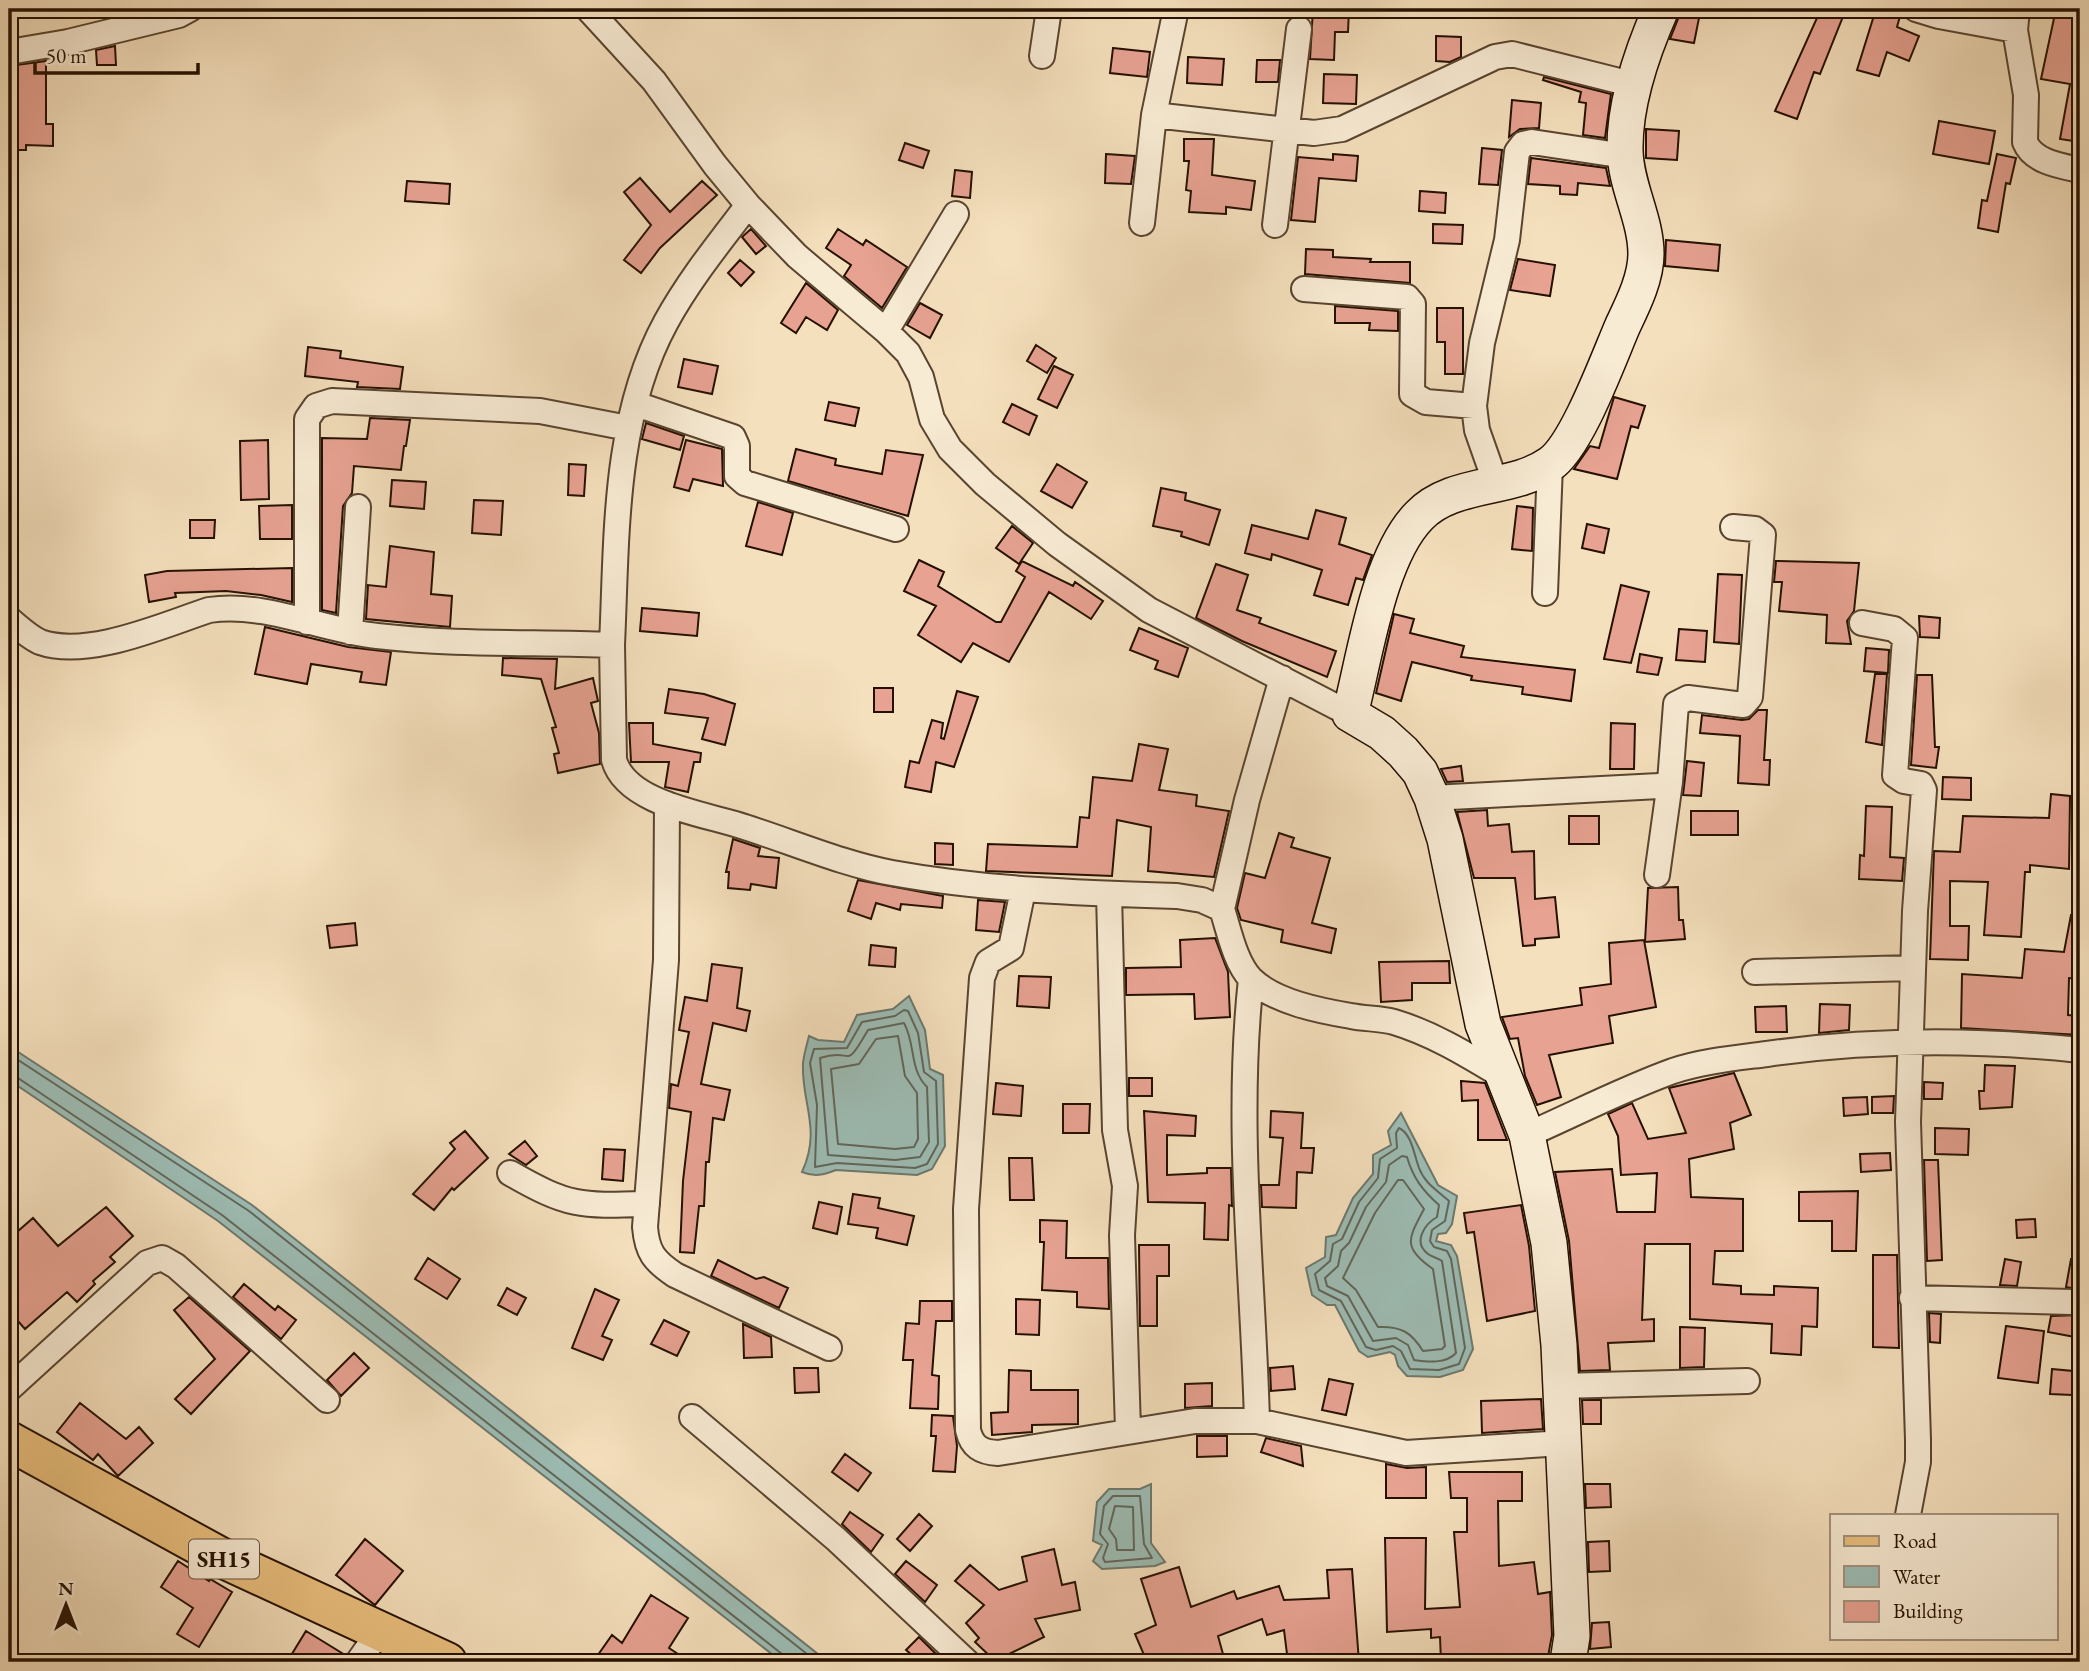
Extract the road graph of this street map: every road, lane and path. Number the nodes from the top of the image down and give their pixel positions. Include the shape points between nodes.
1 (190, 9) edge
2 (588, 9) edge
3 (1049, 9) edge
4 (1176, 9) edge
5 (1661, 9) edge
6 (1916, 9) edge
7 (2016, 19) edge
8 (1299, 29) dead end
9 (9, 52) edge
10 (1042, 56) dead end
11 (1635, 85) junction
12 (1154, 115) junction
13 (1287, 129) junction
14 (1625, 156) junction
15 (2080, 170) edge
16 (748, 205) junction
17 (956, 214) dead end
18 (1142, 223) dead end
19 (1275, 225) dead end
20 (1304, 289) dead end
21 (886, 331) junction
22 (636, 404) junction
23 (1474, 406) junction
24 (628, 428) junction
25 (1550, 464) junction
26 (1496, 484) junction
27 (358, 507) dead end
28 (1733, 527) dead end
29 (896, 529) dead end
30 (1545, 593) dead end
31 (9, 619) edge
32 (307, 622) junction
33 (1863, 623) dead end
34 (350, 632) junction
35 (612, 645) junction
36 (1282, 678) junction
37 (1350, 714) junction
38 (1670, 782) junction
39 (1432, 798) junction
40 (667, 804) junction
41 (1657, 875) dead end
42 (1023, 890) junction
43 (1109, 894) junction
44 (1222, 909) junction
45 (1913, 968) junction
46 (1755, 972) dead end
47 (1251, 979) junction
48 (1912, 1041) junction
49 (2080, 1050) edge
50 (1504, 1077) junction
51 (1527, 1135) junction
52 (510, 1173) dead end
53 (647, 1204) junction
54 (1912, 1298) junction
55 (2071, 1302) dead end
56 (829, 1348) dead end
57 (1747, 1381) dead end
58 (1561, 1386) junction
59 (9, 1389) edge
60 (327, 1400) dead end
61 (692, 1417) dead end
62 (1257, 1421) junction
63 (1128, 1430) junction
64 (9, 1441) edge
65 (1563, 1443) junction
66 (1908, 1514) edge
67 (369, 1647) edge
68 (447, 1662) edge
69 (967, 1662) edge
70 (1568, 1662) edge

1 - 9 street via 68,42
2 - 16 street via 654,81
3 - 10 street
4 - 12 street
5 - 11 street
6 - 7 street via 1939,16
7 - 15 street via 2028,150
8 - 13 street
11 - 13 street via 1522,54 1504,54 1409,95 1355,125 1314,132
11 - 14 street
12 - 13 street
12 - 18 street
13 - 19 street
14 - 23 street via 1532,142 1520,147
14 - 25 street via 1646,254 1644,270 1576,428
16 - 21 street via 797,256
16 - 22 street via 664,325
17 - 21 street
20 - 23 street via 1407,297 1413,304 1412,394 1426,402
21 - 36 street via 908,353 932,419 950,449 985,484 1149,610
22 - 24 street
22 - 29 street via 733,437 737,476 745,483
23 - 26 street via 1477,430
24 - 32 street via 528,411 332,401 316,406 307,419
24 - 35 street
25 - 26 street
25 - 30 street
26 - 37 street via 1448,498 1421,513 1398,544 1388,566
27 - 34 street
28 - 38 street via 1755,528 1763,535 1750,697 1743,705 1688,698 1676,704
31 - 32 street via 37,641 77,646 229,607
32 - 34 street
33 - 45 street via 1894,629 1905,638 1895,775 1921,784 1924,790
34 - 35 street via 407,639
35 - 40 street via 618,772 629,786
36 - 37 street
36 - 44 street
37 - 39 street via 1404,752
38 - 39 street
38 - 41 street
39 - 50 street via 1445,839 1483,1024
40 - 42 street via 890,873
40 - 53 street via 666,960
42 - 43 street
42 - 63 street via 1011,948 988,962 982,978 966,1209 968,1430 980,1450 998,1453
43 - 44 street via 1177,896
43 - 63 street via 1115,1130 1125,1186 1122,1235
44 - 47 street via 1236,952
45 - 46 street
45 - 48 street
47 - 50 street via 1317,1011 1416,1029
47 - 62 street via 1244,1102
48 - 49 street
48 - 51 street via 1818,1047 1694,1066
48 - 54 street via 1908,1122
50 - 51 street
51 - 58 street via 1549,1243
52 - 53 street via 561,1201
53 - 56 street via 647,1248 661,1266
54 - 55 street
54 - 66 street via 1917,1462
57 - 58 street
58 - 65 street
59 - 60 street via 147,1263 162,1258
61 - 69 street via 836,1539
62 - 63 street via 1195,1421
62 - 65 street via 1406,1453
64 - 67 main road, SH15 via 226,1560
65 - 70 street via 1572,1636
67 - 68 main road, SH15

